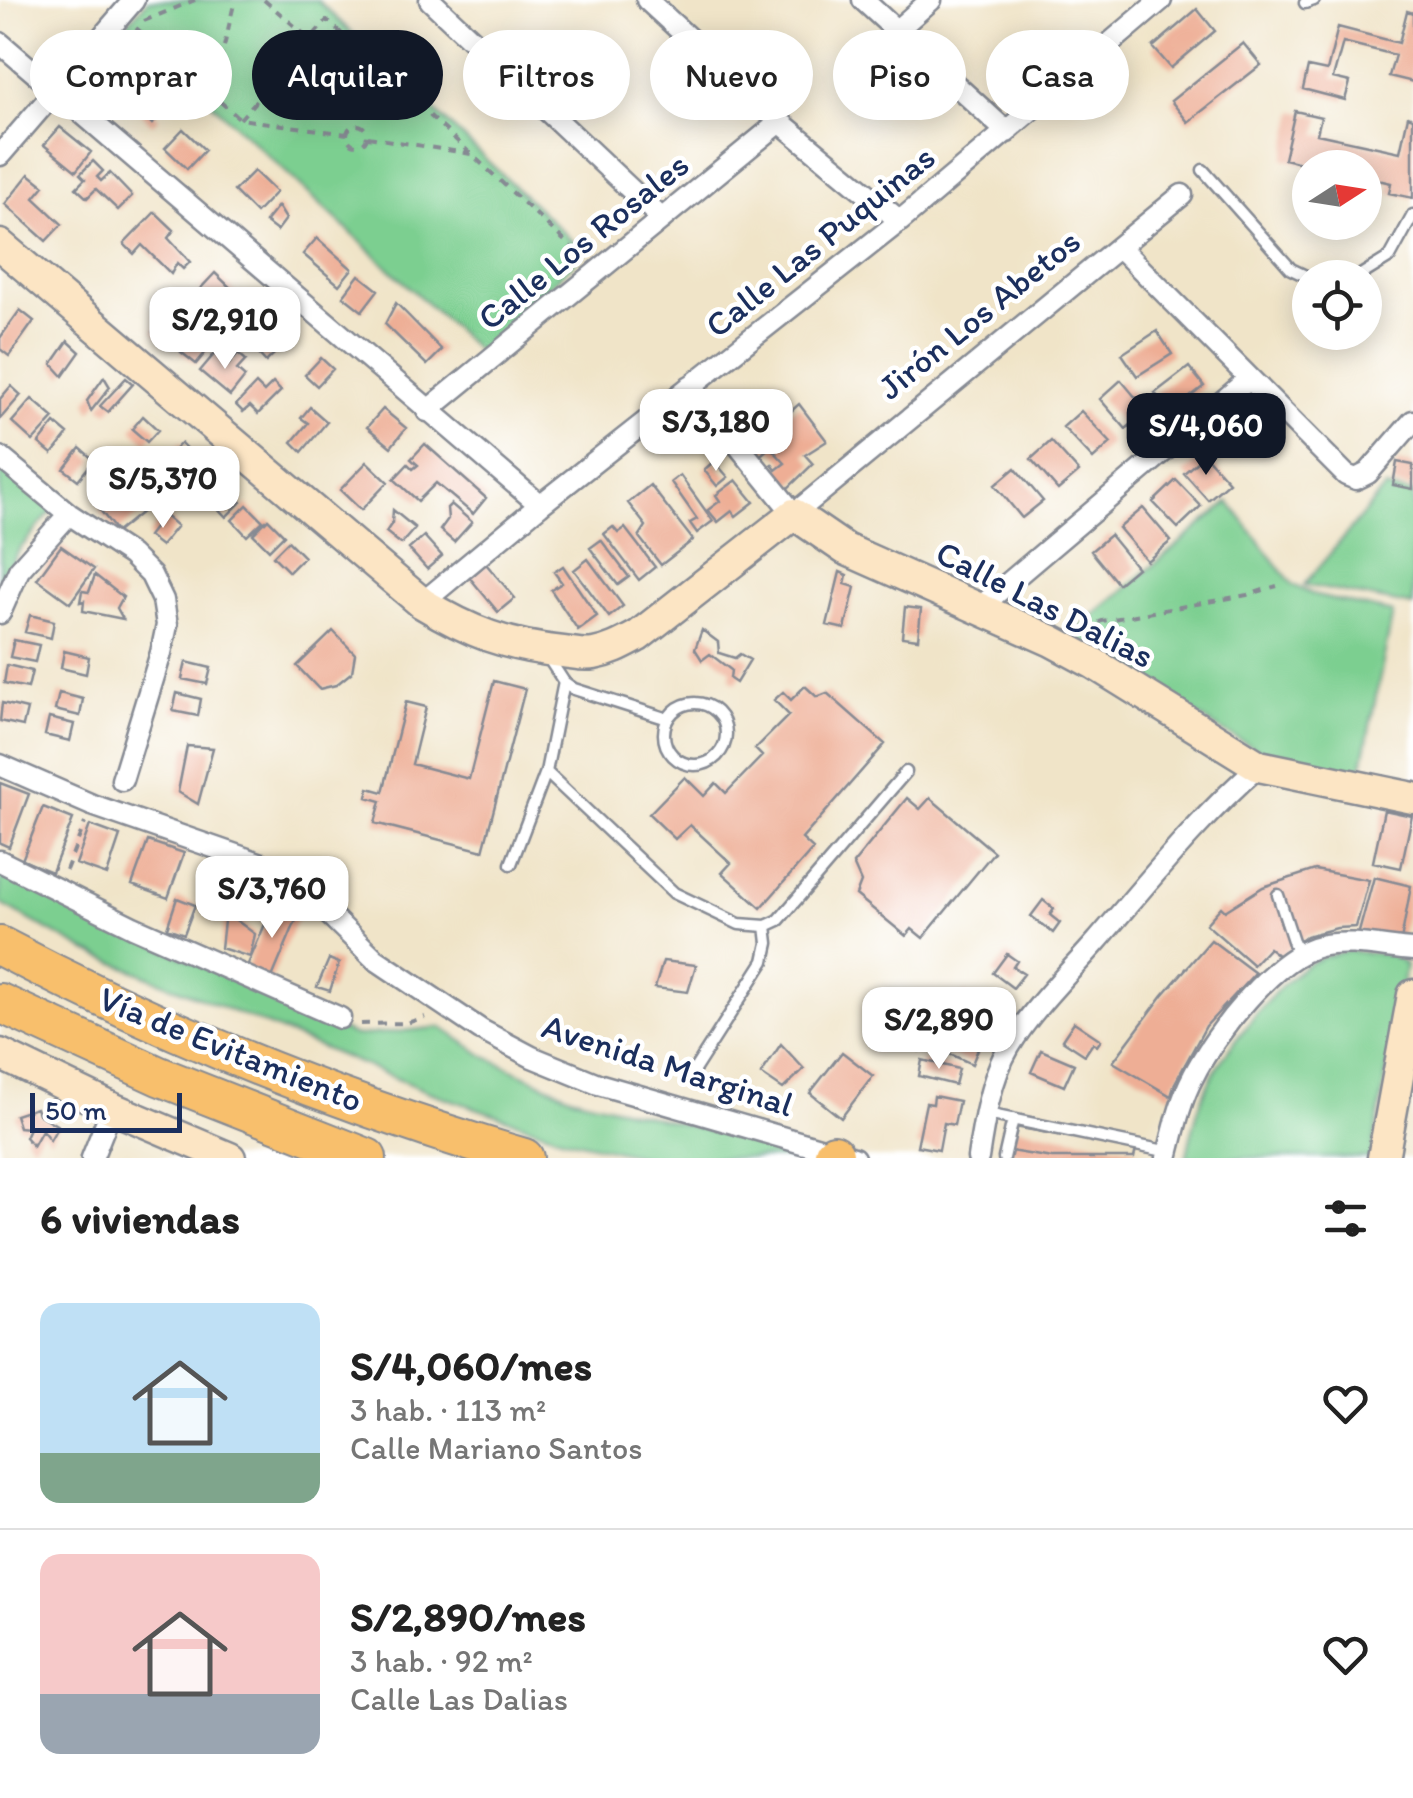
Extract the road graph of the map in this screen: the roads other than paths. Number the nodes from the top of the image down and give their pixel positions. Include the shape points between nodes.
1 (134, 0) edge
2 (430, 0) edge
3 (647, 0) edge
4 (863, 0) edge
5 (931, 0) edge
6 (1161, 0) edge
7 (108, 30) edge
8 (895, 30) edge
9 (897, 30) edge
10 (0, 43) edge
11 (30, 68) edge
12 (966, 95) edge
13 (30, 120) edge
14 (91, 120) edge
15 (780, 122) junction
16 (1006, 132) junction
17 (0, 154) edge
18 (1202, 170) dead end
19 (1182, 195) dead end
20 (1413, 215) edge
21 (662, 219) junction
22 (900, 221) junction
23 (0, 245) edge
24 (1119, 248) junction
25 (1382, 262) edge
26 (1292, 269) edge
27 (1250, 379) junction
28 (690, 386) junction
29 (427, 410) junction
30 (1413, 421) edge
31 (0, 457) edge
32 (540, 505) junction
33 (69, 514) junction
34 (794, 514) junction
35 (422, 603) junction
36 (978, 608) junction
37 (0, 611) edge
38 (544, 650) junction
39 (564, 682) junction
40 (668, 719) junction
41 (0, 765) edge
42 (1258, 766) junction
43 (546, 772) junction
44 (906, 772) dead end
45 (122, 780) dead end
46 (1413, 798) edge
47 (0, 860) edge
48 (512, 864) dead end
49 (1278, 895) dead end
50 (766, 926) junction
51 (0, 946) edge
52 (1413, 950) edge
53 (1298, 956) junction
54 (1413, 995) edge
55 (0, 1003) edge
56 (340, 1018) road end
57 (0, 1054) edge
58 (694, 1072) dead end
59 (1405, 1088) edge
60 (112, 1108) junction
61 (986, 1114) junction
62 (1013, 1119) junction
63 (841, 1157) edge
64 (1167, 1157) edge
65 (92, 1158) edge
66 (230, 1158) edge
67 (367, 1158) edge
68 (524, 1158) edge
69 (978, 1158) edge
70 (1004, 1158) edge
71 (1383, 1158) edge

1 - 7 street
2 - 21 street
3 - 15 street
4 - 8 street
5 - 9 street
6 - 16 street, Calle Las Puquinas
10 - 11 street
12 - 16 street
13 - 17 street
14 - 29 street
15 - 21 street, Calle Los Rosales
15 - 22 street
16 - 22 street, Calle Las Puquinas
18 - 26 lane
19 - 24 street, Jirón Los Abetos
20 - 25 lane
21 - 29 street, Calle Los Rosales
22 - 28 street, Calle Las Puquinas
23 - 35 street, Jirón Los Abetos
24 - 27 street
24 - 34 street, Jirón Los Abetos
27 - 30 street via 1356,479
27 - 36 street
28 - 32 street, Calle Las Puquinas
28 - 34 street
29 - 32 street
31 - 33 street
32 - 35 street, Calle Las Puquinas
33 - 37 street via 19,570
33 - 45 street via 131,555 164,600 161,653
34 - 36 street, Calle Las Dalias via 845,549
34 - 38 street, Jirón Los Abetos via 638,636 589,655
35 - 38 street, Jirón Los Abetos via 494,640
36 - 42 street, Calle Las Dalias via 1093,663
38 - 39 lane
39 - 40 lane
39 - 43 lane
40 - 40 lane via 683,706 712,708 726,734 720,754 703,765 683,763 668,749
41 - 63 street, Avenida Marginal via 297,883 375,959 532,1057 598,1084
42 - 46 street, Calle Las Dalias
42 - 61 street via 1038,1010 1008,1049
43 - 48 lane
43 - 50 lane via 674,893 739,924
44 - 50 lane via 779,920
47 - 56 street
49 - 53 lane
50 - 58 lane via 764,960
51 - 68 highway, Vía de Evitamiento via 256,1064
52 - 53 street via 1340,944
53 - 64 street via 1263,982 1226,1024 1193,1076
54 - 59 street
55 - 67 highway, Vía de Evitamiento via 159,1076
57 - 60 street
59 - 71 street
60 - 65 street
60 - 66 street
61 - 62 lane
61 - 69 street
62 - 64 lane via 1160,1150
62 - 70 lane

